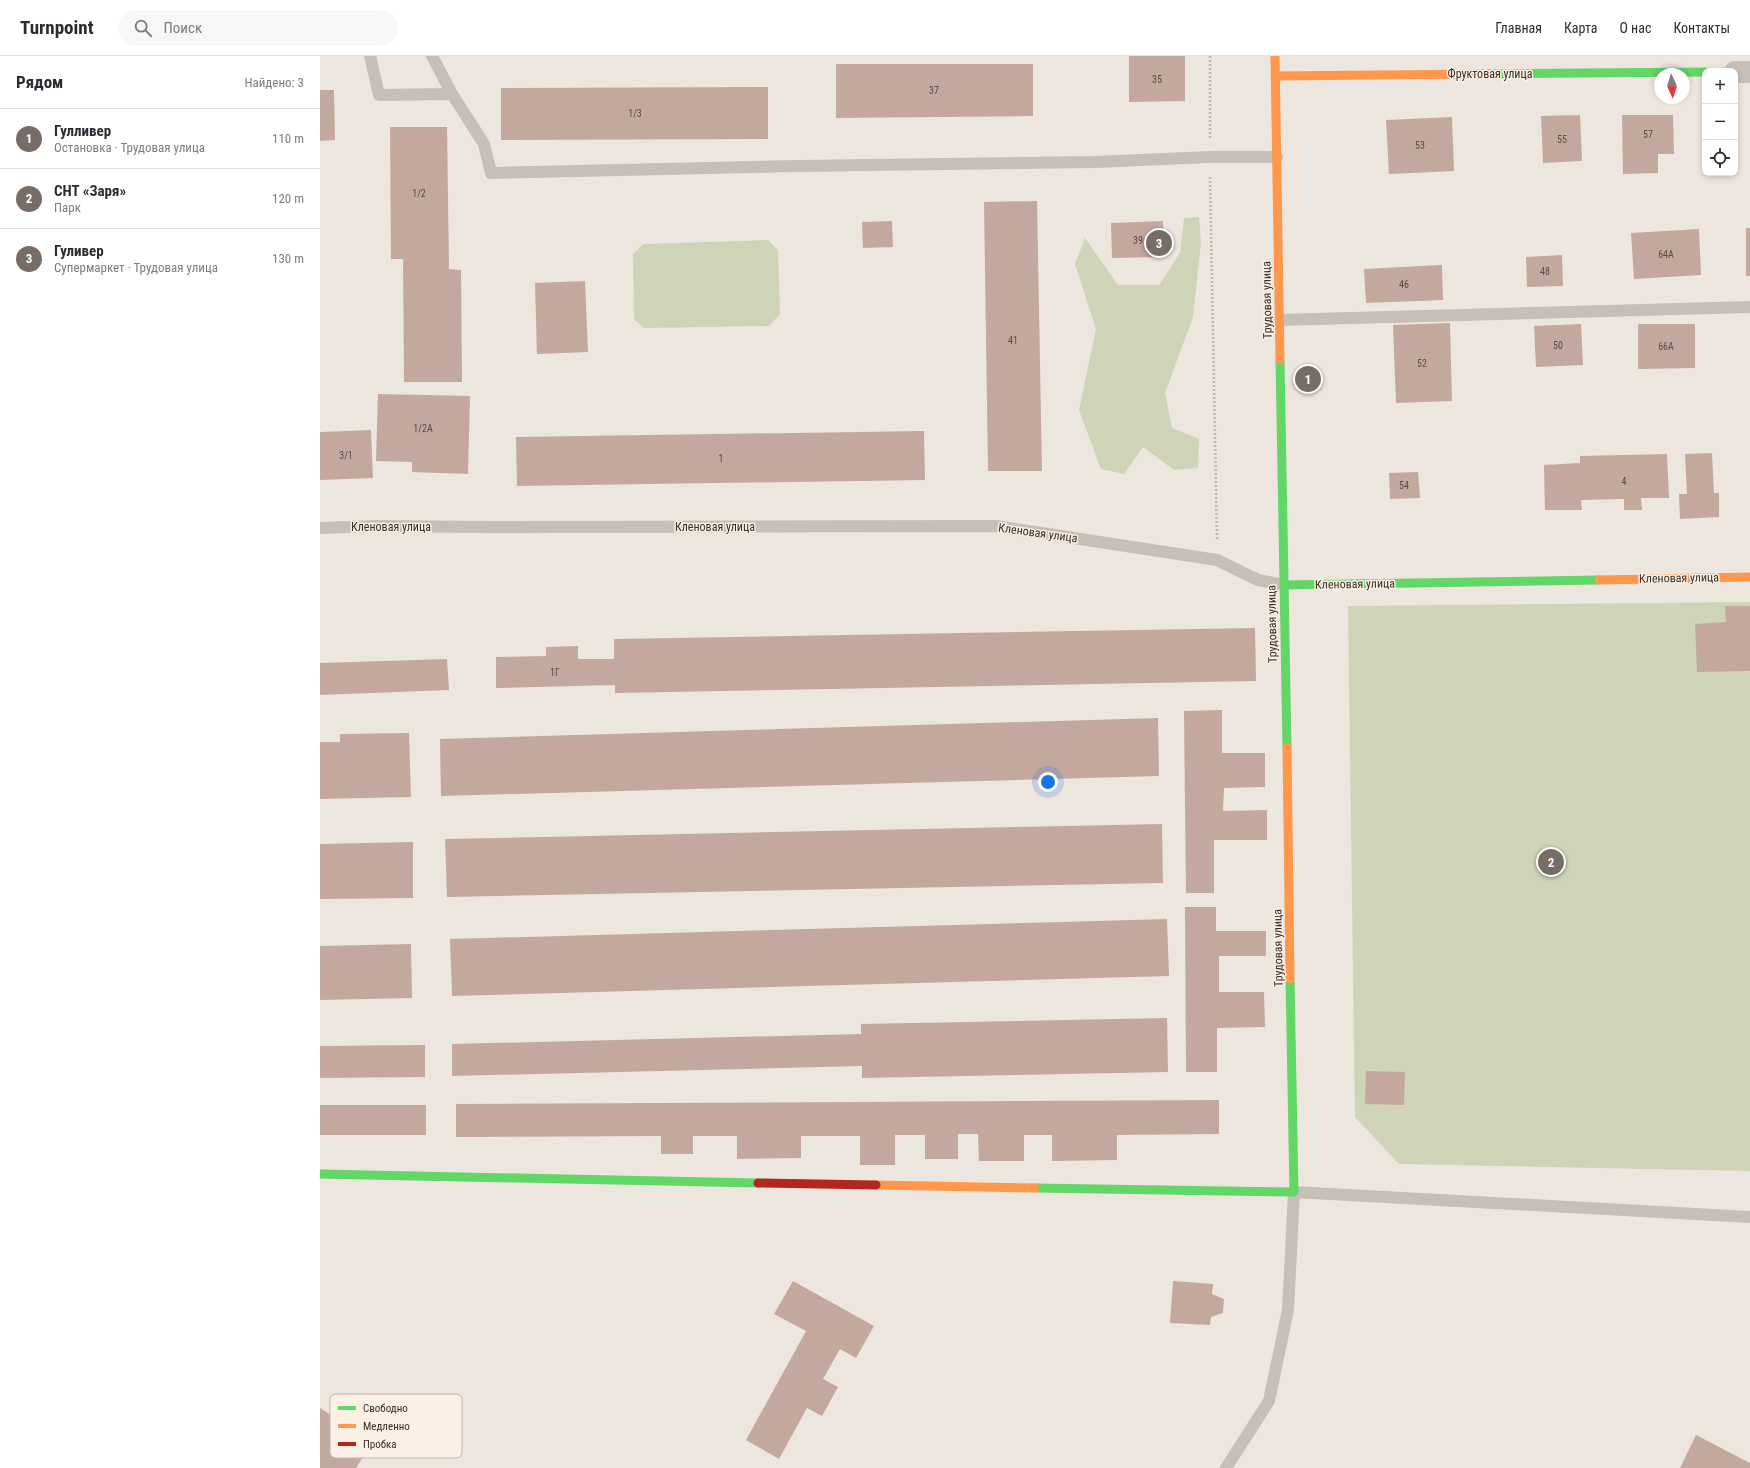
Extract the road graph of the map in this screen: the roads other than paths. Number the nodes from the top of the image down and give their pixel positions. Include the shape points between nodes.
1 (370, 56) edge
2 (432, 56) edge
3 (1275, 56) edge
4 (1702, 72) edge
5 (1738, 72) edge
6 (1750, 72) edge
7 (1275, 76) junction
8 (452, 94) junction
9 (1277, 157) junction
10 (1750, 307) edge
11 (1279, 320) junction
12 (320, 528) edge
13 (1750, 577) edge
14 (1284, 585) junction
15 (320, 1174) edge
16 (1294, 1192) junction
17 (1750, 1217) edge
18 (1226, 1468) edge

1 - 8 lane via 380,95
2 - 8 lane
3 - 7 street, Трудовая улица
4 - 7 street, Фруктовая улица
5 - 6 street
7 - 9 street, Трудовая улица
8 - 9 lane via 484,144 491,173
9 - 11 street, Трудовая улица
10 - 11 lane
11 - 14 street, Трудовая улица
12 - 14 lane, Кленовая улица via 996,526 1217,560 1258,580
13 - 14 street, Кленовая улица
14 - 16 street, Трудовая улица
15 - 16 street
16 - 17 lane
16 - 18 lane via 1288,1310 1268,1401

